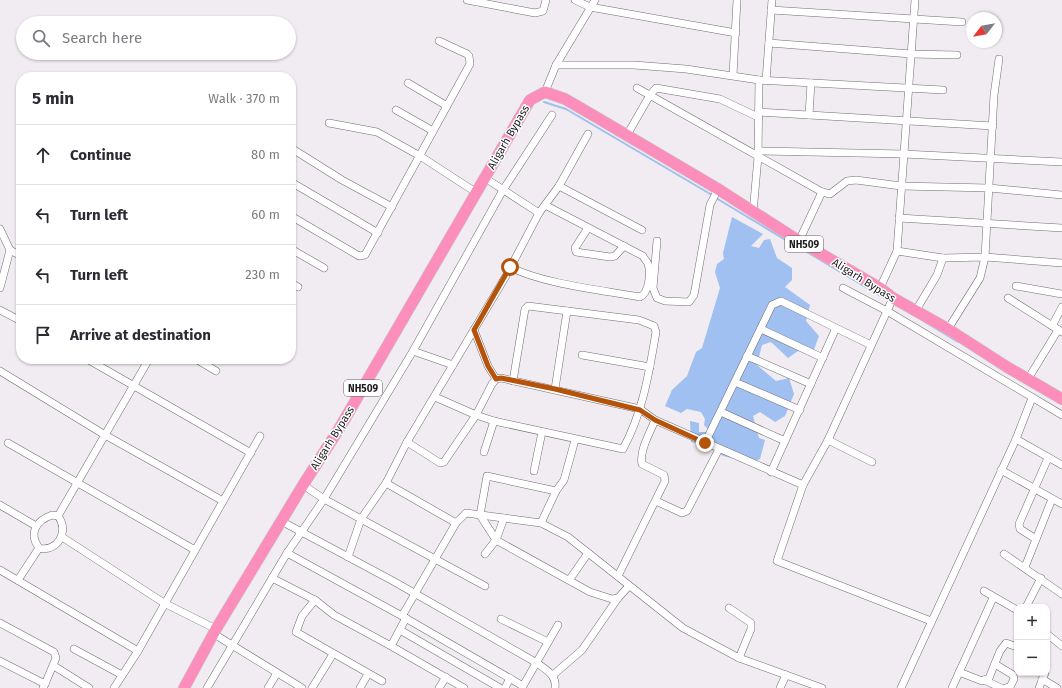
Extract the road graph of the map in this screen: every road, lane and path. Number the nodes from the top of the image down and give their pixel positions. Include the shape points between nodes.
1 (467, 0) edge
2 (546, 0) edge
3 (576, 0) edge
4 (595, 0) edge
5 (737, 0) edge
6 (772, 0) edge
7 (915, 0) edge
8 (590, 7) junction
9 (771, 10) junction
10 (914, 20) junction
11 (962, 22) dead end
12 (736, 33) junction
13 (439, 41) dead end
14 (769, 43) junction
15 (911, 54) junction
16 (958, 55) dead end
17 (999, 60) dead end
18 (556, 65) junction
19 (733, 75) junction
20 (763, 80) junction
21 (408, 84) dead end
22 (811, 84) junction
23 (638, 88) dead end
24 (908, 89) junction
25 (943, 90) dead end
26 (545, 92) junction
27 (650, 95) junction
28 (447, 106) junction
29 (396, 110) dead end
30 (552, 115) dead end
31 (758, 115) junction
32 (809, 115) junction
33 (906, 121) junction
34 (329, 123) dead end
35 (993, 126) junction
36 (433, 131) junction
37 (588, 134) dead end
38 (627, 135) junction
39 (296, 151) edge
40 (758, 154) junction
41 (904, 154) junction
42 (420, 156) junction
43 (992, 157) junction
44 (1062, 162) edge
45 (494, 184) junction
46 (296, 185) edge
47 (559, 186) junction
48 (901, 186) junction
49 (990, 188) junction
50 (717, 191) junction
51 (822, 192) junction
52 (477, 193) junction
53 (1062, 195) edge
54 (545, 205) junction
55 (392, 206) junction
56 (539, 213) junction
57 (753, 213) junction
58 (899, 218) junction
59 (296, 219) edge
60 (987, 223) junction
61 (588, 228) junction
62 (1062, 228) edge
63 (0, 229) edge
64 (642, 230) dead end
65 (378, 233) junction
66 (799, 241) junction
67 (657, 242) dead end
68 (624, 246) junction
69 (10, 250) junction
70 (896, 251) junction
71 (296, 252) edge
72 (16, 253) edge
73 (942, 258) junction
74 (985, 258) junction
75 (1062, 263) edge
76 (510, 267) junction
77 (324, 268) dead end
78 (2, 276) edge
79 (1016, 286) dead end
80 (0, 288) edge
81 (843, 288) dead end
82 (880, 288) junction
83 (1062, 294) edge
84 (1008, 298) dead end
85 (890, 304) junction
86 (1062, 307) edge
87 (0, 310) edge
88 (567, 310) junction
89 (915, 312) junction
90 (16, 318) edge
91 (1052, 326) junction
92 (836, 328) junction
93 (761, 329) junction
94 (948, 329) junction
95 (474, 330) junction
96 (1060, 331) edge
97 (871, 345) junction
98 (413, 351) junction
99 (582, 354) dead end
100 (748, 356) junction
101 (823, 358) junction
102 (95, 364) edge
103 (146, 364) edge
104 (204, 364) edge
105 (453, 365) junction
106 (650, 367) junction
107 (0, 371) edge
108 (216, 371) dead end
109 (1028, 378) junction
110 (496, 379) junction
111 (513, 381) junction
112 (735, 382) junction
113 (811, 384) junction
114 (134, 387) junction
115 (555, 389) junction
116 (435, 397) junction
117 (1032, 398) junction
118 (1062, 399) edge
119 (640, 410) junction
120 (800, 410) junction
121 (721, 412) junction
122 (476, 415) junction
123 (1062, 415) edge
124 (655, 420) junction
125 (494, 421) junction
126 (542, 432) junction
127 (105, 436) junction
128 (260, 436) dead end
129 (1016, 439) junction
130 (575, 440) junction
131 (828, 440) junction
132 (785, 441) junction
133 (407, 442) junction
134 (8, 443) dead end
135 (705, 443) junction
136 (719, 449) junction
137 (484, 452) dead end
138 (251, 453) junction
139 (1048, 458) junction
140 (872, 462) dead end
141 (1062, 465) edge
142 (1001, 470) junction
143 (534, 472) dead end
144 (771, 472) junction
145 (77, 483) junction
146 (386, 483) junction
147 (803, 485) junction
148 (306, 487) junction
149 (1034, 488) junction
150 (556, 491) junction
151 (322, 497) junction
152 (1052, 499) junction
153 (656, 501) junction
154 (223, 502) junction
155 (1062, 504) edge
156 (0, 505) edge
157 (480, 515) junction
158 (58, 516) junction
159 (504, 518) junction
160 (361, 519) junction
161 (285, 523) junction
162 (456, 523) junction
163 (541, 523) junction
164 (36, 526) junction
165 (300, 532) junction
166 (62, 537) junction
167 (1036, 539) junction
168 (496, 540) junction
169 (39, 548) junction
170 (194, 550) junction
171 (287, 553) junction
172 (588, 553) junction
173 (485, 554) dead end
174 (1004, 554) dead end
175 (348, 557) junction
176 (435, 559) junction
177 (1025, 567) junction
178 (0, 570) edge
179 (618, 576) junction
180 (272, 578) junction
181 (1041, 578) junction
182 (570, 579) junction
183 (18, 580) junction
184 (485, 586) dead end
185 (629, 586) junction
186 (984, 591) dead end
187 (415, 594) junction
188 (1062, 594) edge
189 (618, 598) junction
190 (993, 598) junction
191 (315, 600) junction
192 (164, 603) junction
193 (1028, 604) edge
194 (729, 608) dead end
195 (1014, 608) edge
196 (404, 617) junction
197 (501, 619) dead end
198 (931, 621) junction
199 (0, 623) edge
200 (558, 625) dead end
201 (400, 630) junction
202 (217, 633) junction
203 (1050, 636) edge
204 (548, 642) junction
205 (231, 644) junction
206 (391, 646) junction
207 (1014, 646) edge
208 (1062, 646) edge
209 (74, 648) dead end
210 (138, 651) junction
211 (333, 654) junction
212 (739, 658) junction
213 (0, 661) edge
214 (537, 663) junction
215 (995, 664) junction
216 (54, 666) junction
217 (959, 672) junction
218 (277, 673) junction
219 (368, 674) junction
220 (122, 675) junction
221 (553, 675) junction
222 (786, 675) junction
223 (1044, 676) edge
224 (446, 677) junction
225 (510, 678) junction
226 (984, 680) junction
227 (382, 681) dead end
228 (44, 686) edge
229 (89, 688) edge
230 (114, 688) edge
231 (184, 688) edge
232 (207, 688) edge
233 (268, 688) edge
234 (302, 688) edge
235 (312, 688) edge
236 (360, 688) edge
237 (439, 688) edge
238 (464, 688) edge
239 (500, 688) edge
240 (504, 688) edge
241 (555, 688) edge
242 (780, 688) edge
243 (820, 688) edge
244 (901, 688) edge
245 (952, 688) edge
246 (1001, 688) edge
247 (1006, 688) edge
248 (1039, 688) edge
249 (1057, 688) edge

1 - 2 street via 535,13 543,11
3 - 8 street
4 - 8 street
5 - 12 street
6 - 9 street
7 - 10 street
8 - 12 street
8 - 18 street
9 - 10 street
9 - 14 street
10 - 11 street
10 - 15 street
12 - 19 street
13 - 28 street via 467,54 470,59 470,64
14 - 15 street
14 - 20 street
15 - 16 street
15 - 24 street
17 - 35 street
18 - 19 street via 634,65
18 - 26 street
19 - 20 street
20 - 22 street
20 - 31 street
21 - 28 street
22 - 24 street
22 - 32 street
23 - 27 street
24 - 25 street
24 - 33 street
26 - 38 highway, Aligarh Bypass / NH509 via 565,99
26 - 45 highway, Aligarh Bypass / NH509 via 530,100
27 - 31 street via 656,88 720,99
27 - 38 street
27 - 40 street
28 - 36 street
29 - 36 street
30 - 45 street
31 - 32 street
31 - 40 street
32 - 33 street
33 - 35 street
33 - 41 street
34 - 42 street via 377,132
35 - 43 street
36 - 42 street
37 - 47 street
38 - 50 highway, Aligarh Bypass / NH509
39 - 55 street via 342,180
40 - 41 street
40 - 51 street
40 - 57 street
41 - 43 street
41 - 48 street
42 - 52 street
42 - 55 street
43 - 44 street
43 - 49 street
45 - 52 highway, Aligarh Bypass / NH509
45 - 56 street
45 - 98 street
46 - 65 street
47 - 54 street
47 - 64 street
48 - 49 street
48 - 51 street via 856,180 847,182 830,194
48 - 58 street
49 - 53 street
49 - 60 street
50 - 57 highway, Aligarh Bypass / NH509
50 - 67 street via 712,200 694,295 688,302 657,298 654,288
51 - 66 street
52 - 148 highway, Aligarh Bypass / NH509
54 - 56 street
54 - 61 street
55 - 65 street
56 - 76 street
57 - 66 highway, Aligarh Bypass / NH509
58 - 60 street
58 - 70 street
59 - 65 street via 359,256 365,255
60 - 62 street
60 - 74 street
61 - 68 street
61 - 68 street via 575,248 576,252 610,257 615,256
63 - 69 street
66 - 82 highway, Aligarh Bypass / NH509
68 - 76 street via 643,256 648,264 648,288 640,297 525,274
69 - 72 street
69 - 78 street
70 - 73 street
70 - 82 street
71 - 77 street
73 - 74 street
73 - 89 street via 936,275
74 - 75 street
74 - 94 street via 980,278
76 - 95 street
78 - 80 street
79 - 83 street
81 - 85 street
82 - 85 highway, Aligarh Bypass / NH509
84 - 91 street
85 - 89 highway, Aligarh Bypass / NH509
85 - 97 street
85 - 117 street
86 - 91 street
87 - 90 street
88 - 106 street via 639,320 654,326 656,332
88 - 111 street via 532,305 524,309
88 - 115 street
89 - 94 highway, Aligarh Bypass / NH509
91 - 96 street
92 - 93 street via 781,301 772,305
92 - 97 street
92 - 101 street
93 - 100 street
93 - 101 street
94 - 109 highway, Aligarh Bypass / NH509
95 - 105 street
95 - 110 street
96 - 109 street
97 - 131 street
98 - 105 street
98 - 151 street
99 - 106 street
100 - 112 street
100 - 113 street
101 - 113 street
102 - 114 street
103 - 114 street
104 - 108 street
105 - 116 street
106 - 119 street
107 - 127 street
109 - 118 highway, Aligarh Bypass / NH509
110 - 111 street
110 - 122 street
111 - 115 street
112 - 120 street
112 - 121 street
113 - 120 street
114 - 127 street
114 - 138 street
115 - 119 street
116 - 122 street
116 - 133 street
117 - 123 street
117 - 129 street
119 - 124 street
119 - 130 street via 623,449
120 - 132 street
121 - 132 street
121 - 135 street
122 - 125 street
122 - 133 street via 444,462 440,463
124 - 135 street
124 - 153 street via 641,460 642,464 664,475 665,481
125 - 126 street
125 - 137 street
126 - 130 street
126 - 143 street
127 - 145 street
127 - 154 street
128 - 138 street
129 - 139 street
129 - 142 street
130 - 150 street via 564,480
131 - 140 street
131 - 147 street
132 - 144 street
133 - 146 street
134 - 145 street
135 - 136 street
136 - 144 street
136 - 153 street via 687,511 682,513
138 - 154 street
139 - 141 street
139 - 149 street
142 - 149 street
142 - 198 street
144 - 147 street
145 - 158 street
145 - 170 street
146 - 160 street
146 - 162 street
147 - 198 street via 777,561
148 - 151 street
148 - 161 highway, Aligarh Bypass / NH509
149 - 152 street
149 - 167 street via 1019,524 1020,529
150 - 157 street via 487,476
150 - 163 street
151 - 160 street
151 - 165 street
152 - 155 street
152 - 167 street
153 - 179 street
154 - 170 street
156 - 164 street
157 - 159 street
157 - 162 street via 466,513
157 - 168 street
158 - 164 street via 46,518
158 - 166 street via 63,524
159 - 163 street
159 - 168 street
160 - 175 street
160 - 176 street
161 - 165 street
161 - 202 highway, Aligarh Bypass / NH509
162 - 176 street
163 - 172 street via 568,537
164 - 169 street via 34,537
165 - 171 street
165 - 175 street
166 - 169 street via 51,548
166 - 192 street
167 - 177 street
168 - 173 street
168 - 182 street
169 - 183 street
170 - 192 street
171 - 180 street
171 - 196 street
172 - 179 street
172 - 182 street
174 - 177 street
175 - 187 street
176 - 184 street
176 - 187 street
177 - 181 street
178 - 183 street
179 - 185 street
180 - 191 street
180 - 205 street
181 - 188 street
181 - 193 street
182 - 189 street via 604,598
183 - 210 street
185 - 189 street
185 - 212 street via 683,628
186 - 190 street
187 - 196 street
187 - 214 street
189 - 221 street via 582,650
190 - 195 street
190 - 217 street
191 - 206 street via 334,615
191 - 211 street via 302,616 296,632
192 - 202 street
192 - 210 street
194 - 212 street via 751,623
196 - 201 street
196 - 225 street
197 - 204 street
198 - 244 street
199 - 216 street via 54,652
200 - 204 street
201 - 206 street
201 - 239 street
202 - 205 street
202 - 231 highway, Aligarh Bypass / NH509
203 - 208 street
204 - 214 street
205 - 218 street
205 - 232 street
206 - 224 street
207 - 215 street via 1006,643
209 - 220 street
210 - 220 street
211 - 219 street
211 - 235 street
212 - 222 street
213 - 228 street
214 - 221 street
214 - 225 street via 524,686
215 - 226 street via 989,678
215 - 247 street via 1013,676 1010,686
216 - 228 street
216 - 229 street
217 - 226 street
217 - 245 street
218 - 233 street
218 - 234 street
219 - 227 street
219 - 236 street
220 - 230 street
221 - 241 street
222 - 242 street
222 - 243 street
223 - 248 street
223 - 249 street
224 - 237 street
224 - 238 street
225 - 240 street
226 - 246 street

